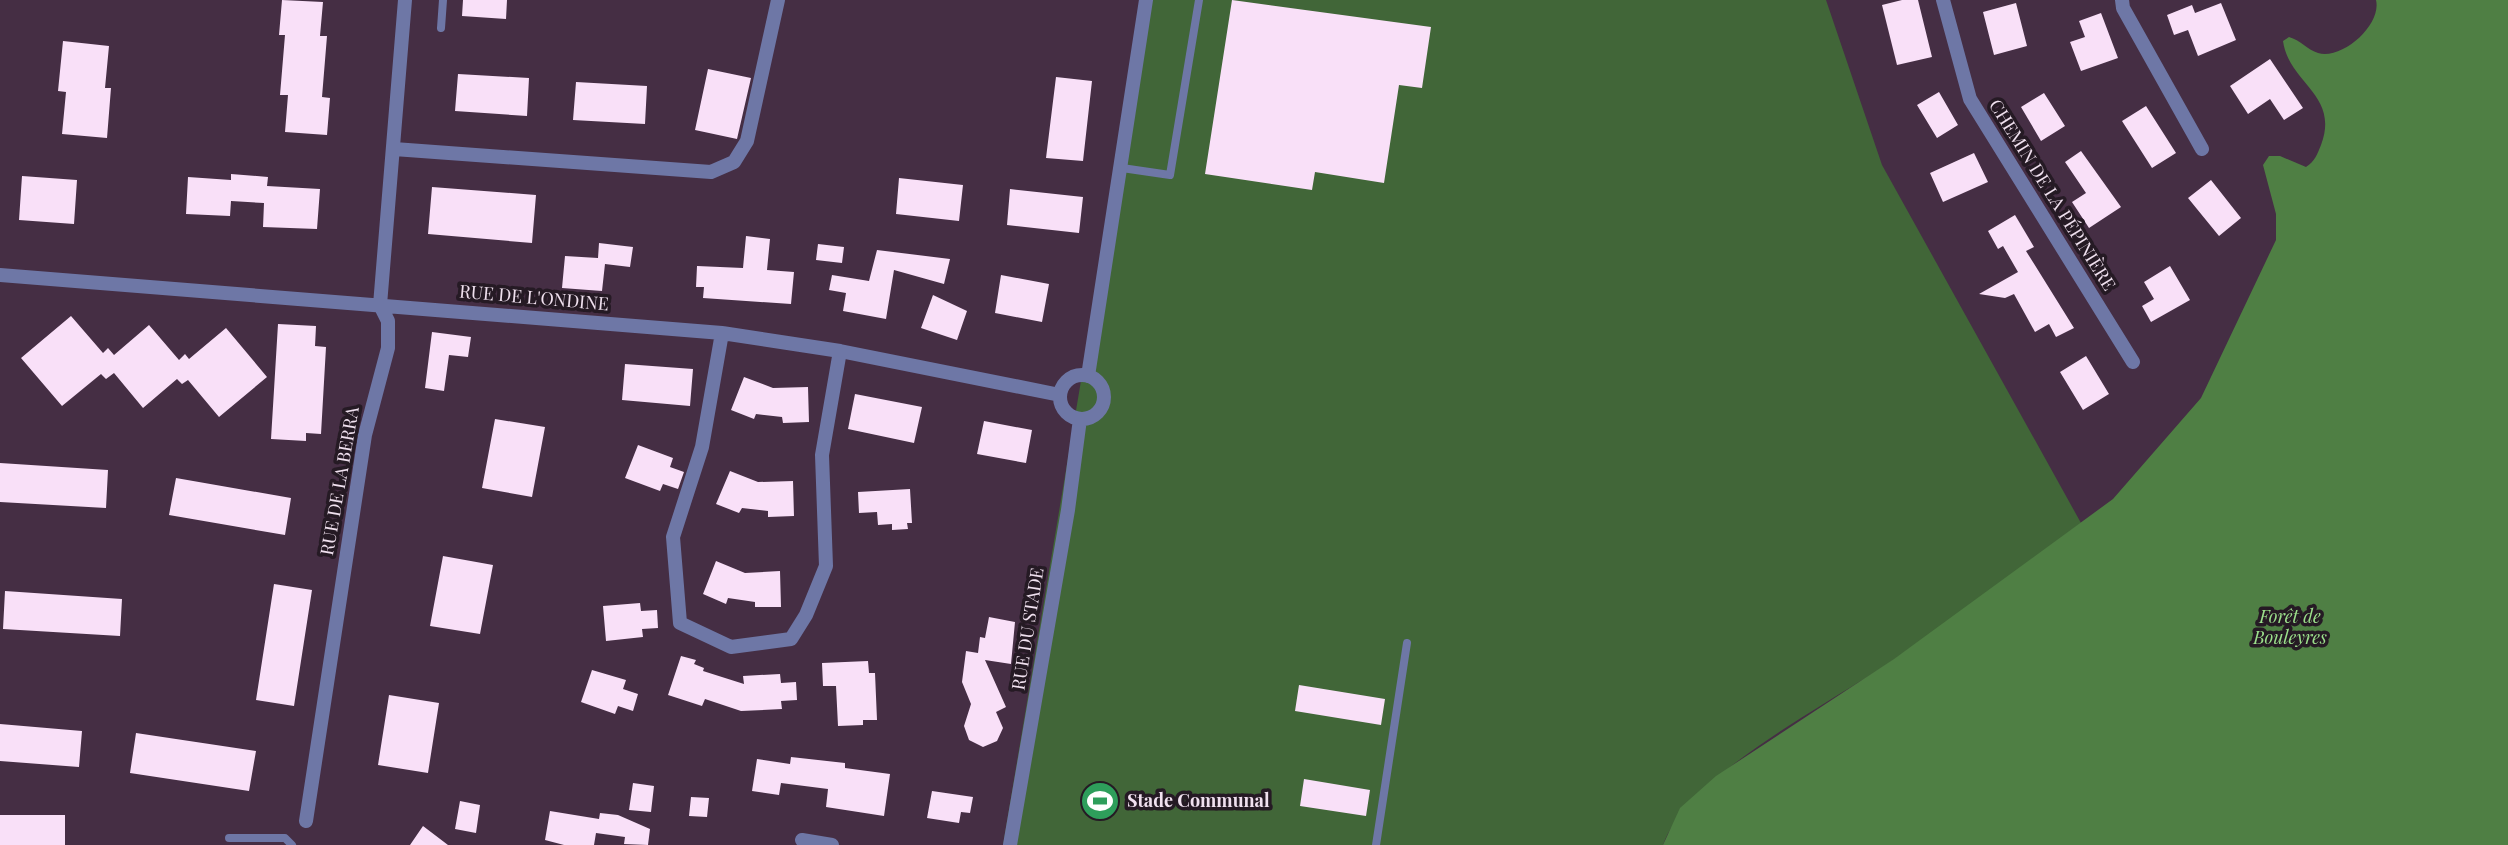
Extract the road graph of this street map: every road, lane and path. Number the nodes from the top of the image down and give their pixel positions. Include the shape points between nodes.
1 (405, 0) edge
2 (443, 0) edge
3 (778, 0) edge
4 (1146, 0) edge
5 (1199, 0) edge
6 (1943, 0) edge
7 (2122, 0) edge
8 (441, 28) dead end
9 (394, 149) junction
10 (2202, 149) dead end
11 (1122, 168) junction
12 (0, 275) edge
13 (380, 305) junction
14 (722, 333) junction
15 (840, 351) junction
16 (2133, 362) dead end
17 (1088, 376) junction
18 (1060, 394) junction
19 (1080, 419) junction
20 (1406, 643) dead end
21 (306, 821) dead end
22 (229, 838) dead end
23 (802, 840) dead end
24 (292, 845) edge
25 (832, 845) edge
26 (1010, 845) edge
27 (1376, 845) edge

1 - 9 street, RUE DE LA BERRA
2 - 8 lane
3 - 9 street via 747,141 734,162 721,170
4 - 11 street
5 - 11 lane via 1170,175
6 - 16 street, CHEMIN DE LA PÉPINIÈRE via 1970,99
7 - 10 street
9 - 13 street, RUE DE LA BERRA
11 - 17 street
12 - 13 street, RUE DE L'ONDINE
13 - 14 street, RUE DE L'ONDINE
13 - 21 street, RUE DE LA BERRA via 388,321 388,348 365,435
14 - 15 street, RUE DE L'ONDINE
14 - 15 street via 702,447 673,537 680,623 730,647 791,639 826,566 822,455
15 - 18 street, RUE DE L'ONDINE
17 - 18 street via 1073,377
17 - 19 street via 1102,387 1103,404 1091,417
18 - 19 street via 1063,408
19 - 26 street, RUE DU STADE
20 - 27 lane
22 - 24 lane via 285,838
23 - 25 street

